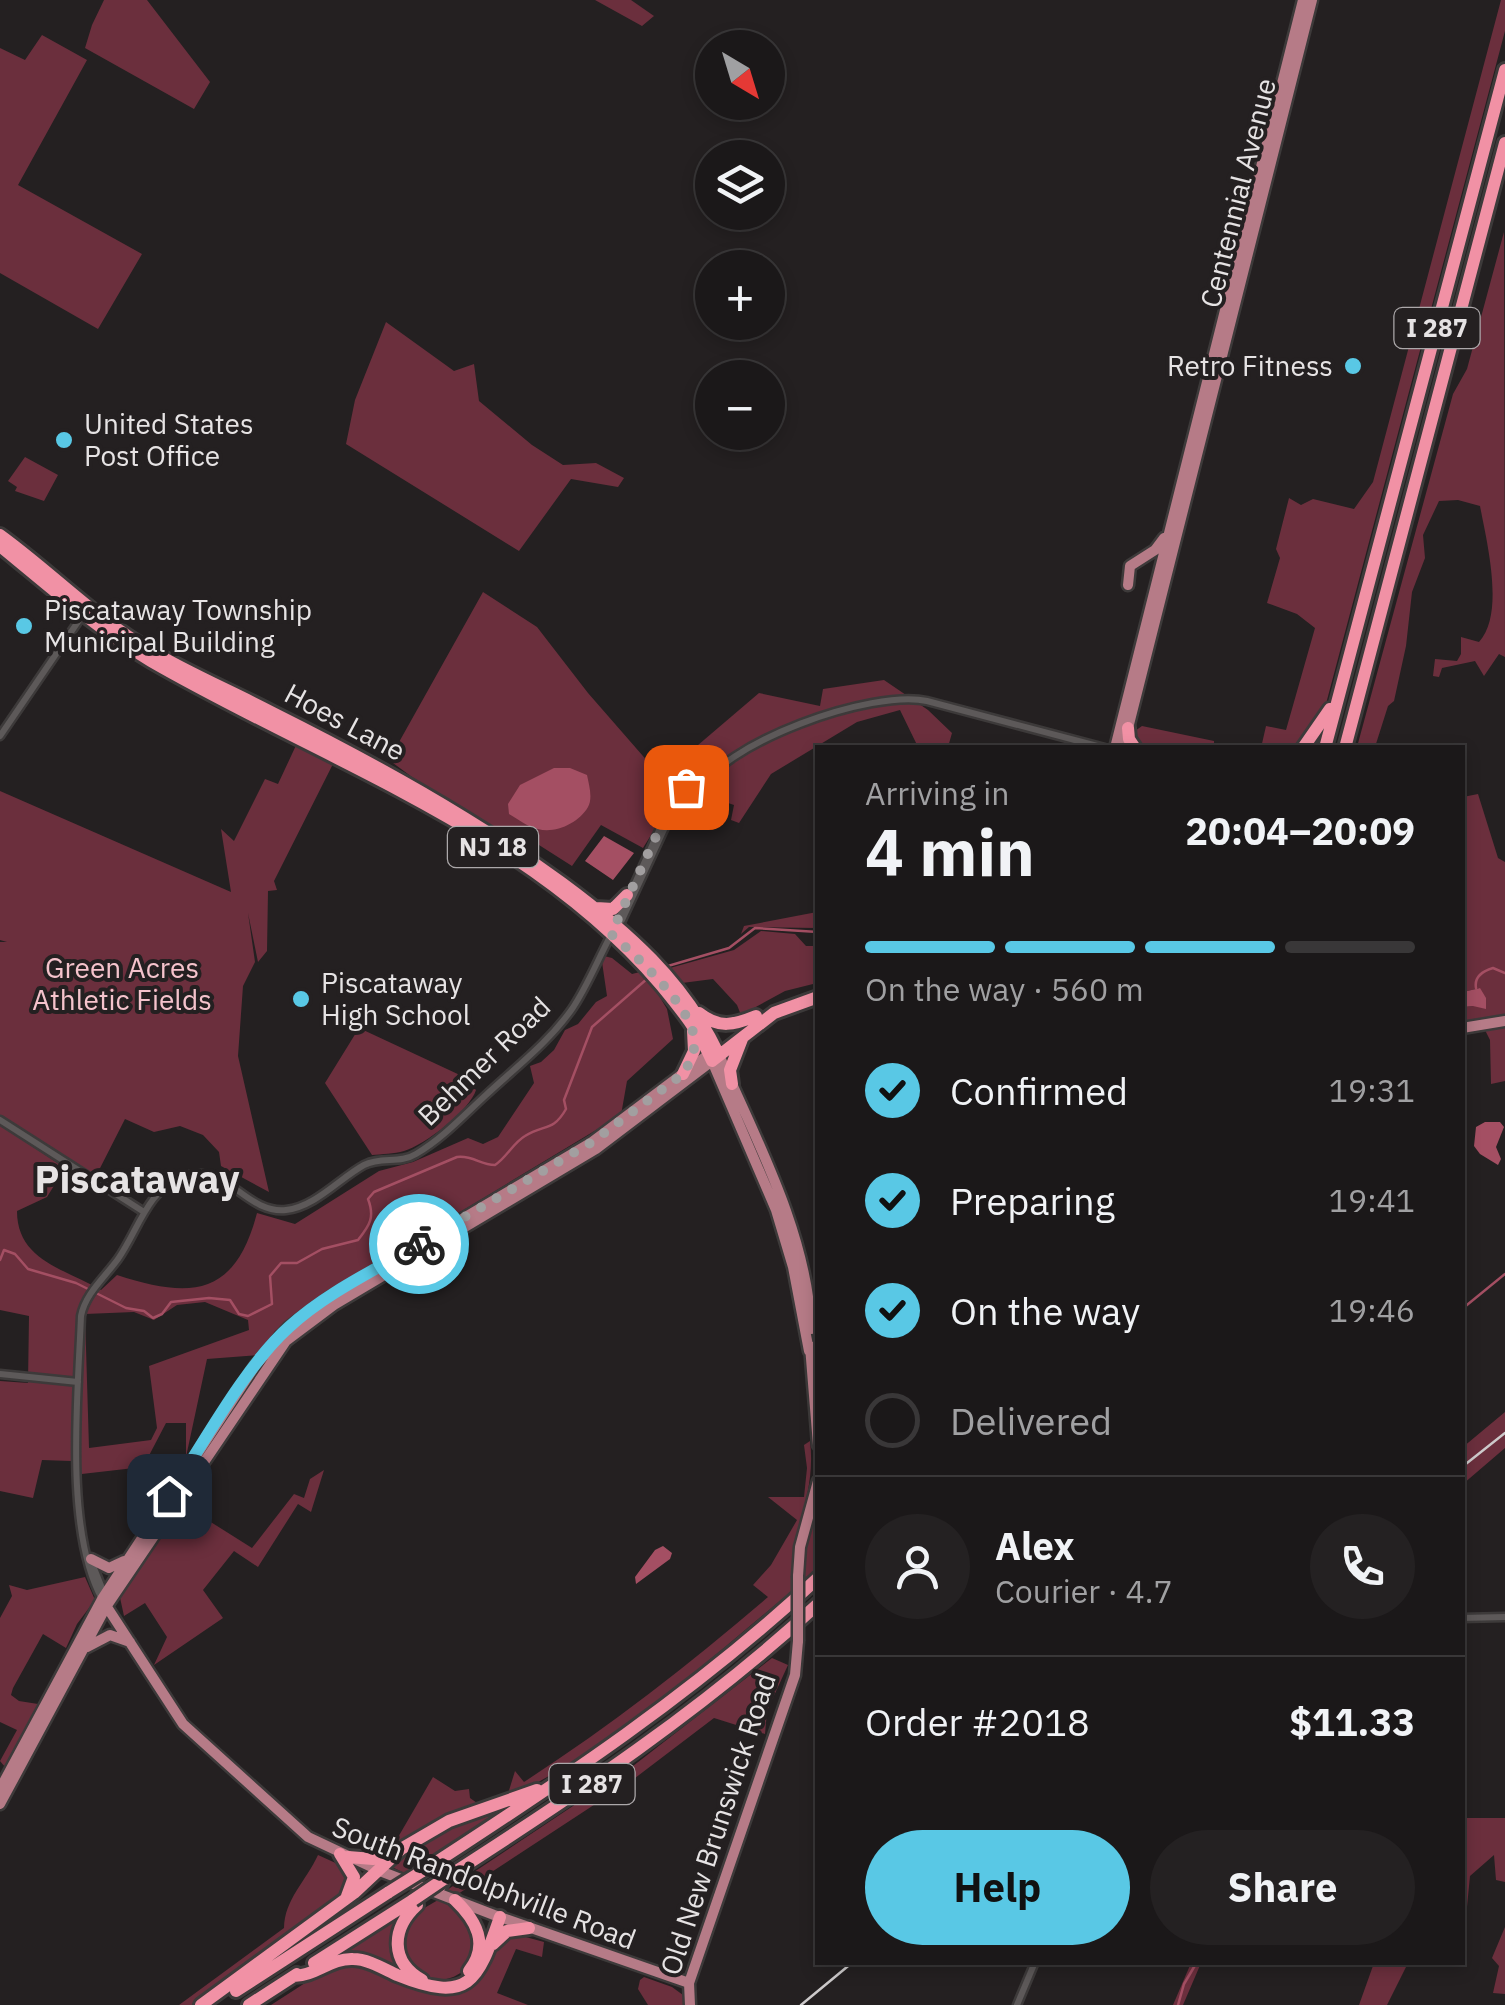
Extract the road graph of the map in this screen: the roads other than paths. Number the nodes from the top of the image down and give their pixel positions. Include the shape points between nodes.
1 (1304, 0) edge
2 (1312, 0) edge
3 (1505, 70) edge
4 (1505, 143) edge
5 (0, 534) edge
6 (1168, 534) junction
7 (0, 546) edge
8 (1128, 584) dead end
9 (86, 610) junction
10 (1340, 692) junction
11 (1128, 728) junction
12 (0, 736) edge
13 (1094, 745) edge
14 (1116, 745) edge
15 (1123, 745) edge
16 (1133, 745) edge
17 (1306, 745) edge
18 (1325, 745) edge
19 (1347, 745) edge
20 (706, 779) junction
21 (689, 788) junction
22 (696, 794) junction
23 (674, 800) junction
24 (684, 809) junction
25 (627, 895) junction
26 (594, 907) junction
27 (614, 930) junction
28 (815, 994) edge
29 (815, 994) edge
30 (756, 1016) junction
31 (694, 1018) junction
32 (1505, 1021) edge
33 (1465, 1028) edge
34 (745, 1034) junction
35 (714, 1054) junction
36 (685, 1077) junction
37 (727, 1084) junction
38 (0, 1120) edge
39 (144, 1212) junction
40 (0, 1374) edge
41 (78, 1382) junction
42 (815, 1414) edge
43 (815, 1492) edge
44 (82, 1538) junction
45 (129, 1557) junction
46 (90, 1559) junction
47 (815, 1581) edge
48 (106, 1600) junction
49 (815, 1607) edge
50 (1505, 1617) edge
51 (1465, 1618) edge
52 (130, 1642) junction
53 (83, 1651) junction
54 (151, 1674) junction
55 (563, 1780) junction
56 (0, 1788) edge
57 (0, 1804) edge
58 (401, 1848) junction
59 (344, 1856) junction
60 (380, 1871) junction
61 (455, 1900) junction
62 (340, 1902) junction
63 (414, 1902) junction
64 (497, 1916) junction
65 (529, 1928) junction
66 (492, 1946) junction
67 (478, 1958) junction
68 (1035, 1965) edge
69 (294, 1976) junction
70 (689, 1984) junction
71 (201, 2005) edge
72 (215, 2005) edge
73 (249, 2005) edge
74 (690, 2005) edge
75 (1017, 2005) edge

1 - 6 main road, Centennial Avenue via 1219,334 1205,344 1213,358
2 - 11 main road, Centennial Avenue
3 - 10 highway, I 287
4 - 19 highway, I 287
5 - 9 highway, Hoes Lane / NJ 18
6 - 8 main road via 1130,566
6 - 14 main road
7 - 9 highway, Hoes Lane / NJ 18
9 - 12 street
9 - 26 highway, Hoes Lane / NJ 18 via 149,650 421,790
9 - 27 highway, Hoes Lane / NJ 18 via 171,672 439,812
10 - 17 highway
10 - 18 highway, I 287
11 - 15 main road, Centennial Avenue
11 - 16 highway
13 - 20 street via 901,699 833,714 760,741
20 - 21 street
20 - 22 street
21 - 22 street
21 - 23 street via 678,790
22 - 24 street via 695,804
23 - 24 street
23 - 25 street
24 - 27 street via 668,823
25 - 26 highway via 613,910
25 - 27 street
26 - 27 highway, Hoes Lane / NJ 18
27 - 31 highway, NJ 18
27 - 39 street, Behmer Road via 578,999 542,1045 416,1154 366,1164 289,1210 266,1208 205,1173 176,1180
28 - 30 highway via 786,999
29 - 34 highway
30 - 31 highway via 726,1026
30 - 35 highway
31 - 35 highway
31 - 36 highway
32 - 33 main road
34 - 35 highway
34 - 37 highway
35 - 36 main road
35 - 37 main road
36 - 37 main road
36 - 45 main road via 592,1142 289,1327 255,1366
36 - 48 main road via 596,1148 286,1341
37 - 42 main road via 770,1170 798,1255 810,1312
38 - 39 street
39 - 41 street, Behmer Road via 80,1316
40 - 41 street
41 - 44 street, South Randolphville Road
43 - 70 main road, Old New Brunswick Road, bridge via 800,1547 794,1675
44 - 46 street, South Randolphville Road
44 - 48 street, South Randolphville Road via 89,1573
45 - 46 main road via 109,1568
45 - 48 main road
46 - 48 street, South Randolphville Road
47 - 55 highway, I 287 via 706,1676
48 - 52 main road, South Randolphville Road
48 - 53 main road
48 - 54 main road, South Randolphville Road via 151,1664
48 - 56 main road
49 - 63 highway, I 287, bridge via 656,1738
50 - 51 street
52 - 53 main road via 110,1635
52 - 54 main road, South Randolphville Road
53 - 57 main road
54 - 59 main road, South Randolphville Road via 176,1716 205,1746 302,1833
55 - 58 highway via 448,1822
55 - 72 highway, I 287, bridge
58 - 59 highway via 373,1859
58 - 60 highway
59 - 60 main road, South Randolphville Road
59 - 62 highway via 354,1881
60 - 61 main road, South Randolphville Road
60 - 62 highway
61 - 64 main road, South Randolphville Road
61 - 67 highway via 478,1928
62 - 71 highway
63 - 67 highway via 397,1932 409,1971 428,1982 450,1982
63 - 69 highway, I 287
64 - 65 main road, South Randolphville Road
64 - 66 highway
64 - 67 highway
65 - 66 highway via 507,1930
65 - 70 main road, South Randolphville Road
66 - 69 highway via 475,1976 453,1990 419,1986 356,1959
68 - 75 street
69 - 73 highway, I 287
70 - 74 main road, Old New Brunswick Road

